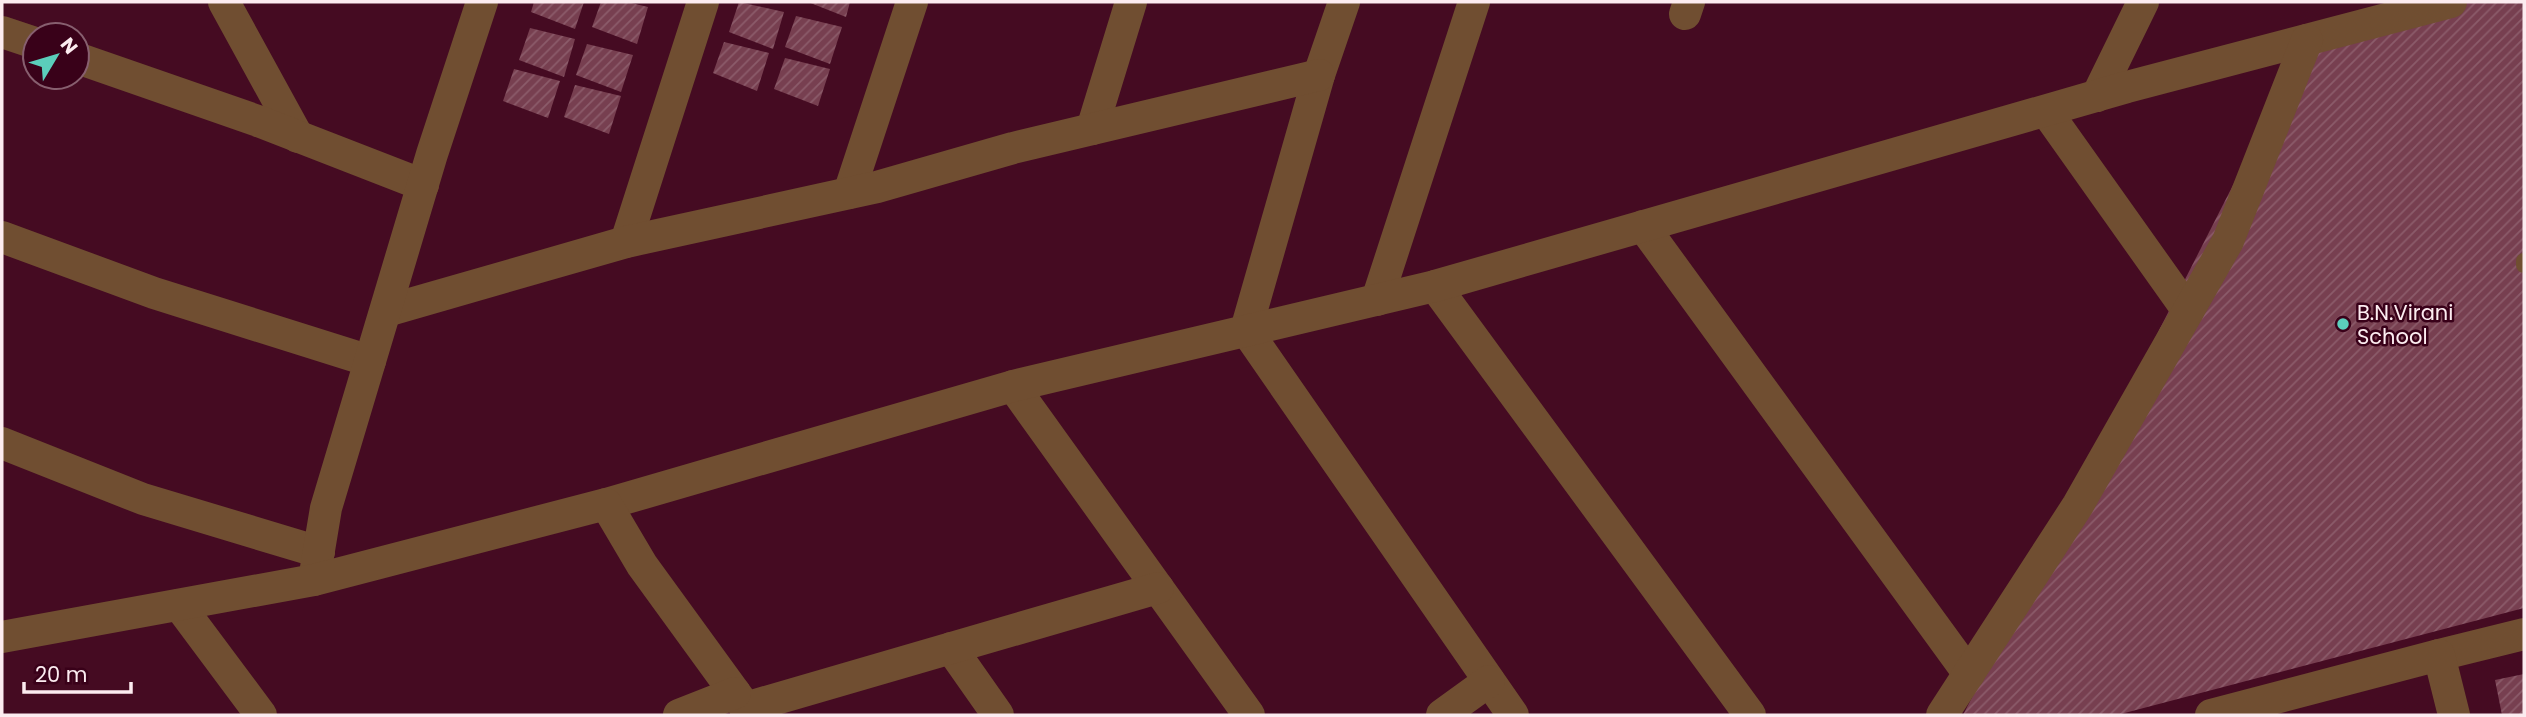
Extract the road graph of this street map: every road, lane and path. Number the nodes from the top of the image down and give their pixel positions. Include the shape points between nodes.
1 (224, 2) edge
2 (703, 2) edge
3 (912, 2) edge
4 (1131, 2) edge
5 (1344, 2) edge
6 (1474, 2) edge
7 (2143, 2) edge
8 (2451, 2) edge
9 (472, 10) edge
10 (2307, 40) junction
11 (91, 63) edge
12 (1320, 75) junction
13 (2097, 96) junction
14 (2046, 111) junction
15 (1092, 129) junction
16 (298, 136) junction
17 (423, 186) junction
18 (849, 193) junction
19 (1643, 226) junction
20 (2, 237) edge
21 (626, 242) junction
22 (1436, 286) junction
23 (1377, 300) junction
24 (386, 311) junction
25 (2188, 311) junction
26 (1247, 330) junction
27 (370, 361) junction
28 (1013, 386) junction
29 (2, 443) edge
30 (606, 504) junction
31 (317, 566) junction
32 (1158, 588) junction
33 (179, 605) junction
34 (2524, 634) edge
35 (2, 638) edge
36 (951, 648) junction
37 (2440, 655) junction
38 (1969, 674) junction
39 (1489, 681) junction
40 (744, 705) edge
41 (261, 715) edge
42 (679, 715) edge
43 (999, 715) edge
44 (1250, 715) edge
45 (1442, 715) edge
46 (1513, 715) edge
47 (1750, 715) edge
48 (1942, 715) edge
49 (2211, 715) edge
50 (2454, 715) edge

1 - 16 street
2 - 21 street
3 - 18 street
4 - 15 street
5 - 12 street
6 - 23 street
7 - 13 street
8 - 10 street
9 - 17 street
10 - 13 street
10 - 25 street via 2228,240
11 - 16 street
12 - 15 street
12 - 26 street
13 - 14 street
14 - 19 street
14 - 25 street
15 - 18 street
16 - 17 street
17 - 24 street
18 - 21 street
19 - 22 street
19 - 38 street
20 - 27 street via 155,293
21 - 24 street
22 - 23 street
22 - 47 street
23 - 26 street
24 - 27 street
25 - 38 street via 2078,505
26 - 28 street
26 - 39 street
27 - 31 street via 326,508
28 - 30 street
28 - 32 street
29 - 31 street
30 - 31 street
30 - 40 street via 642,565
31 - 33 street
32 - 36 street
32 - 44 street
33 - 35 street
33 - 41 street
34 - 37 street
36 - 40 street
36 - 43 street
37 - 49 street
37 - 50 street
38 - 48 street
39 - 45 street
39 - 46 street
40 - 42 street

